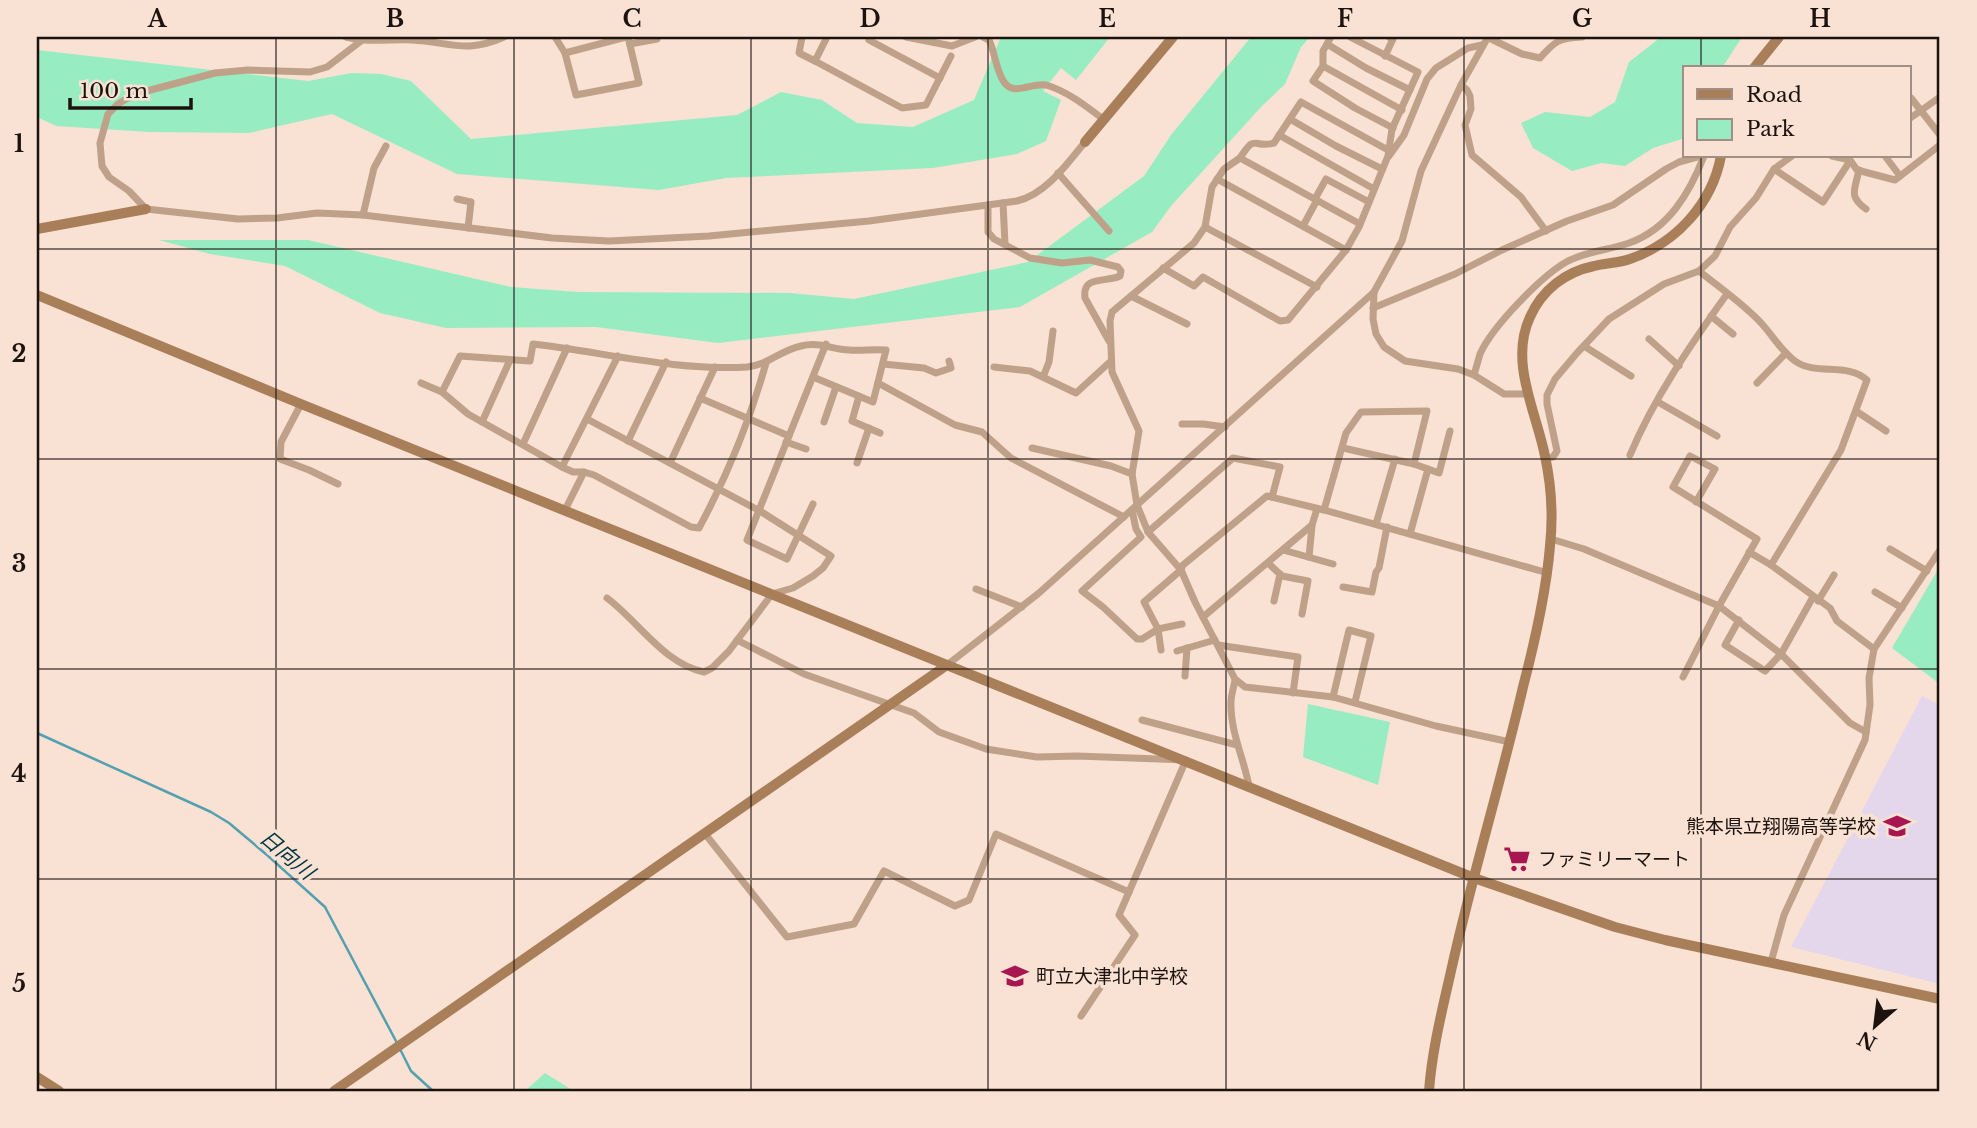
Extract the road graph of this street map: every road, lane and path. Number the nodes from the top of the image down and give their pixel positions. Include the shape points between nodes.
1 (346, 37) edge
2 (503, 37) edge
3 (555, 37) edge
4 (802, 37) edge
5 (827, 37) edge
6 (906, 37) edge
7 (918, 37) edge
8 (975, 37) edge
9 (983, 37) edge
10 (1173, 37) edge
11 (1350, 37) edge
12 (1390, 37) edge
13 (1582, 37) edge
14 (1779, 37) edge
15 (867, 38) edge
16 (628, 39) edge
17 (657, 40) dead end
18 (1329, 40) edge
19 (1486, 40) edge
20 (361, 41) junction
21 (931, 43) junction
22 (565, 53) junction
23 (951, 56) dead end
24 (1385, 56) junction
25 (815, 61) junction
26 (1323, 66) junction
27 (1756, 66) edge
28 (940, 78) junction
29 (1461, 85) junction
30 (1410, 90) junction
31 (1940, 97) edge
32 (1911, 98) dead end
33 (1402, 110) junction
34 (1920, 110) junction
35 (1910, 118) edge
36 (1103, 119) junction
37 (1290, 119) junction
38 (1393, 128) junction
39 (1279, 135) junction
40 (1940, 135) edge
41 (1085, 142) joint
42 (1940, 145) edge
43 (386, 146) dead end
44 (1388, 153) junction
45 (1240, 158) junction
46 (1695, 158) edge
47 (1702, 158) edge
48 (1720, 158) edge
49 (1789, 158) edge
50 (1839, 158) edge
51 (1886, 158) edge
52 (1850, 161) junction
53 (1382, 169) junction
54 (1774, 169) junction
55 (1859, 170) junction
56 (1058, 173) junction
57 (1900, 176) junction
58 (1217, 179) junction
59 (1374, 189) junction
60 (457, 199) dead end
61 (1316, 200) junction
62 (1369, 202) junction
63 (1003, 203) junction
64 (988, 205) junction
65 (146, 209) junction
66 (1866, 209) dead end
67 (363, 215) junction
68 (1360, 224) junction
69 (1303, 226) junction
70 (1205, 227) junction
71 (468, 228) junction
72 (37, 229) edge
73 (1109, 231) dead end
74 (1546, 231) junction
75 (1005, 244) junction
76 (1346, 250) junction
77 (1163, 268) junction
78 (1699, 271) junction
79 (1317, 287) junction
80 (1374, 292) junction
81 (1727, 294) junction
82 (37, 295) edge
83 (1131, 296) junction
84 (1373, 307) junction
85 (1711, 316) junction
86 (1187, 324) dead end
87 (1052, 331) dead end
88 (1733, 334) dead end
89 (1649, 339) dead end
90 (826, 344) junction
91 (1111, 345) junction
92 (1584, 346) junction
93 (567, 348) junction
94 (1786, 353) junction
95 (618, 356) junction
96 (510, 360) junction
97 (1111, 361) junction
98 (666, 362) junction
99 (766, 363) junction
100 (883, 364) junction
101 (1679, 366) junction
102 (715, 367) junction
103 (994, 367) dead end
104 (951, 368) dead end
105 (1474, 375) junction
106 (1631, 376) dead end
107 (813, 377) junction
108 (1043, 377) junction
109 (421, 383) dead end
110 (878, 383) junction
111 (1757, 383) dead end
112 (836, 387) junction
113 (442, 392) junction
114 (1530, 394) junction
115 (859, 396) junction
116 (700, 398) junction
117 (1658, 401) junction
118 (301, 404) junction
119 (1856, 411) junction
120 (747, 418) junction
121 (587, 419) junction
122 (482, 422) junction
123 (824, 422) dead end
124 (1182, 424) dead end
125 (1226, 427) junction
126 (869, 428) junction
127 (1450, 431) dead end
128 (1886, 431) dead end
129 (880, 433) dead end
130 (1717, 436) dead end
131 (787, 439) junction
132 (628, 441) junction
133 (523, 444) junction
134 (1032, 448) dead end
135 (1343, 448) junction
136 (806, 449) dead end
137 (1630, 455) dead end
138 (1395, 459) junction
139 (1546, 459) junction
140 (670, 463) junction
141 (857, 463) dead end
142 (1414, 464) junction
143 (562, 467) junction
144 (1428, 469) junction
145 (584, 472) junction
146 (1132, 474) junction
147 (338, 484) dead end
148 (720, 490) junction
149 (1272, 497) junction
150 (1696, 502) junction
151 (813, 504) dead end
152 (1135, 508) junction
153 (1321, 509) junction
154 (565, 510) junction
155 (760, 511) junction
156 (1124, 517) junction
157 (1376, 524) junction
158 (1312, 525) junction
159 (1387, 527) junction
160 (1147, 533) junction
161 (1410, 534) junction
162 (799, 535) junction
163 (1551, 539) junction
164 (1891, 549) dead end
165 (1283, 550) junction
166 (1940, 550) edge
167 (1749, 552) junction
168 (1309, 556) junction
169 (1268, 563) junction
170 (1333, 564) dead end
171 (1771, 565) junction
172 (1181, 570) junction
173 (1927, 571) junction
174 (1548, 573) junction
175 (1280, 574) junction
176 (1834, 575) dead end
177 (1343, 587) dead end
178 (976, 589) dead end
179 (1875, 592) dead end
180 (772, 594) junction
181 (607, 598) dead end
182 (1816, 599) junction
183 (1274, 601) dead end
184 (1719, 606) junction
185 (1022, 607) junction
186 (1902, 608) junction
187 (1302, 614) dead end
188 (1203, 617) junction
189 (1739, 620) junction
190 (1182, 625) dead end
191 (1158, 629) junction
192 (737, 640) junction
193 (1217, 643) junction
194 (1187, 649) junction
195 (1874, 649) junction
196 (1161, 650) dead end
197 (1177, 651) dead end
198 (1781, 654) junction
199 (947, 665) junction
200 (1185, 676) dead end
201 (1683, 677) dead end
202 (1236, 680) junction
203 (1293, 693) junction
204 (1334, 697) junction
205 (1356, 702) junction
206 (891, 705) junction
207 (1142, 720) dead end
208 (1866, 732) junction
209 (1510, 742) junction
210 (1237, 745) junction
211 (1186, 760) junction
212 (1249, 786) junction
213 (706, 835) junction
214 (1474, 878) junction
215 (1129, 892) junction
216 (1771, 962) junction
217 (1940, 999) edge
218 (1081, 1016) dead end
219 (37, 1077) edge
220 (59, 1091) edge
221 (334, 1091) edge
222 (1429, 1091) edge

1 - 20 street
2 - 20 street via 467,48 411,40
3 - 22 street
4 - 25 street via 799,53
5 - 25 street
6 - 21 street
7 - 21 street
8 - 21 street via 952,46
9 - 36 street via 989,40 1009,87 1044,84 1080,101
10 - 36 street
11 - 24 street
12 - 24 street
13 - 19 street via 1555,41 1540,58
14 - 27 street
15 - 28 street
16 - 17 street
16 - 22 street
16 - 22 street via 639,83 576,95
18 - 26 street via 1322,51
18 - 30 street via 1366,68
19 - 29 street
19 - 44 street via 1436,68 1404,135
20 - 65 street via 327,67 310,72 215,73 143,92 118,104 108,114 100,143 102,166
23 - 28 street
24 - 30 street via 1418,72
25 - 28 street via 902,108 926,105
26 - 33 street
26 - 38 street via 1312,81
29 - 74 street via 1470,96 1465,125 1472,155 1521,197
29 - 80 street via 1421,171 1402,241
30 - 33 street
31 - 34 street
32 - 34 street
33 - 38 street
34 - 35 street
34 - 40 street
36 - 41 street
37 - 39 street
37 - 44 street via 1301,102
37 - 53 street
38 - 44 street
39 - 45 street via 1268,145 1255,141
39 - 59 street
41 - 56 street
42 - 57 street
43 - 67 street via 374,168
44 - 53 street
45 - 58 street
45 - 61 street
46 - 74 street via 1666,169 1613,205
47 - 105 street via 1686,194 1666,220 1631,242 1564,263 1527,294 1480,354
48 - 114 street via 1698,210 1669,238 1630,259 1569,274 1539,300 1522,340 1522,369
49 - 54 street
50 - 52 street
51 - 57 street
52 - 54 street via 1823,202
52 - 55 street
53 - 59 street
54 - 78 street via 1730,227 1715,256
55 - 57 street via 1895,180
55 - 66 street via 1854,197
56 - 63 street via 1028,198
56 - 73 street
58 - 69 street
58 - 70 street
59 - 62 street
60 - 71 street via 471,202
61 - 62 street via 1326,179
61 - 68 street
61 - 69 street
62 - 68 street
63 - 64 street
63 - 75 street
64 - 71 street via 869,221 658,239 552,238
64 - 75 street via 988,232
65 - 67 street via 239,219
65 - 72 street
67 - 71 street
68 - 76 street
69 - 76 street
70 - 77 street via 1195,243
70 - 79 street
74 - 84 street
75 - 91 street via 1030,258 1090,260 1118,267 1120,276 1090,282 1084,290
76 - 79 street
77 - 79 street via 1194,286 1203,277 1280,321 1288,320
77 - 83 street
78 - 81 street
78 - 92 street via 1641,298 1609,319
80 - 84 street
80 - 125 street
81 - 85 street
81 - 94 street via 1762,324
82 - 118 street
83 - 86 street
83 - 91 street via 1112,312
84 - 105 street via 1376,334 1394,355
85 - 88 street
85 - 101 street
87 - 108 street
89 - 101 street
90 - 99 street via 787,350
90 - 100 street via 847,351 886,350
90 - 107 street
91 - 97 street
92 - 106 street
92 - 139 street via 1547,395 1557,451
93 - 95 street
93 - 96 street via 533,344 530,361
93 - 133 street
94 - 111 street
94 - 119 street via 1812,370 1843,370 1867,380
95 - 98 street
95 - 121 street
96 - 113 street via 460,356
96 - 122 street
97 - 108 street via 1076,393
97 - 146 street via 1139,431
98 - 102 street
98 - 132 street
99 - 102 street
99 - 120 street
100 - 104 street via 936,373
100 - 110 street
101 - 117 street
102 - 116 street
103 - 108 street
105 - 114 street via 1504,394
107 - 112 street
107 - 131 street
109 - 113 street
110 - 115 street via 873,402
110 - 156 street via 955,425 982,432 1011,458
112 - 115 street
112 - 123 street
113 - 122 street
114 - 139 street
115 - 126 street via 852,421
116 - 120 street
116 - 140 street
117 - 130 street
117 - 137 street
118 - 147 street via 281,442 280,459
118 - 154 street
119 - 128 street
119 - 171 street via 1841,450
120 - 131 street
120 - 148 street
121 - 132 street
121 - 143 street
122 - 133 street
124 - 125 street
125 - 152 street
126 - 129 street
126 - 141 street
127 - 144 street via 1439,473
131 - 136 street
131 - 155 street
132 - 140 street
133 - 143 street
134 - 146 street
135 - 138 street
135 - 142 street via 1346,433 1361,412 1427,411
135 - 153 street
138 - 142 street
138 - 157 street
139 - 163 street
140 - 148 street
142 - 144 street
143 - 145 street
144 - 161 street
145 - 148 street via 691,527 699,528
145 - 154 street
146 - 152 street
148 - 155 street
149 - 153 street
149 - 160 street via 1280,467 1233,458
149 - 172 street via 1267,496
150 - 150 street via 1673,487 1690,456 1715,469
150 - 167 street via 1757,539
151 - 162 street
152 - 156 street
152 - 160 street
152 - 191 street via 1141,537 1082,591 1137,639
153 - 157 street
153 - 158 street
154 - 180 street
155 - 162 street
155 - 162 street via 747,540 787,559
156 - 185 street
157 - 159 street
158 - 165 street
158 - 168 street
159 - 161 street
159 - 177 street via 1372,592
160 - 172 street
161 - 174 street
162 - 180 street via 831,555 813,576
163 - 174 street
163 - 184 street
164 - 173 street
165 - 168 street
165 - 169 street
166 - 173 street
167 - 171 street
167 - 184 street
168 - 170 street
169 - 175 street
169 - 188 street
171 - 182 street
172 - 188 street
172 - 191 street via 1144,602
173 - 186 street
174 - 209 street
175 - 183 street
175 - 187 street via 1308,581
176 - 182 street
178 - 185 street
179 - 186 street
180 - 192 street
180 - 199 street
181 - 192 street via 667,654 700,672 712,668
182 - 195 street
182 - 198 street
184 - 189 street
184 - 201 street
185 - 199 street
186 - 195 street
188 - 193 street
189 - 198 street
189 - 198 street via 1725,645 1765,671
190 - 191 street
191 - 196 street
192 - 206 street via 804,674
193 - 194 street
193 - 202 street
193 - 203 street via 1298,657
194 - 197 street
194 - 200 street
195 - 208 street
198 - 208 street via 1850,723
199 - 206 street
199 - 211 street
202 - 203 street via 1245,687
202 - 210 street via 1231,703
203 - 204 street
204 - 205 street
204 - 205 street via 1349,630 1371,636
205 - 209 street
206 - 211 street via 914,713 939,732 986,749 1037,757
206 - 213 street
207 - 210 street
208 - 216 street via 1784,915
209 - 214 street
210 - 212 street
211 - 212 street
211 - 215 street
212 - 214 street
213 - 215 street via 787,937 853,924 884,871 955,905 969,900 996,834
213 - 221 street
214 - 216 street via 1615,927
214 - 222 street via 1435,1044
215 - 218 street via 1119,915 1135,935
216 - 217 street
219 - 220 street

